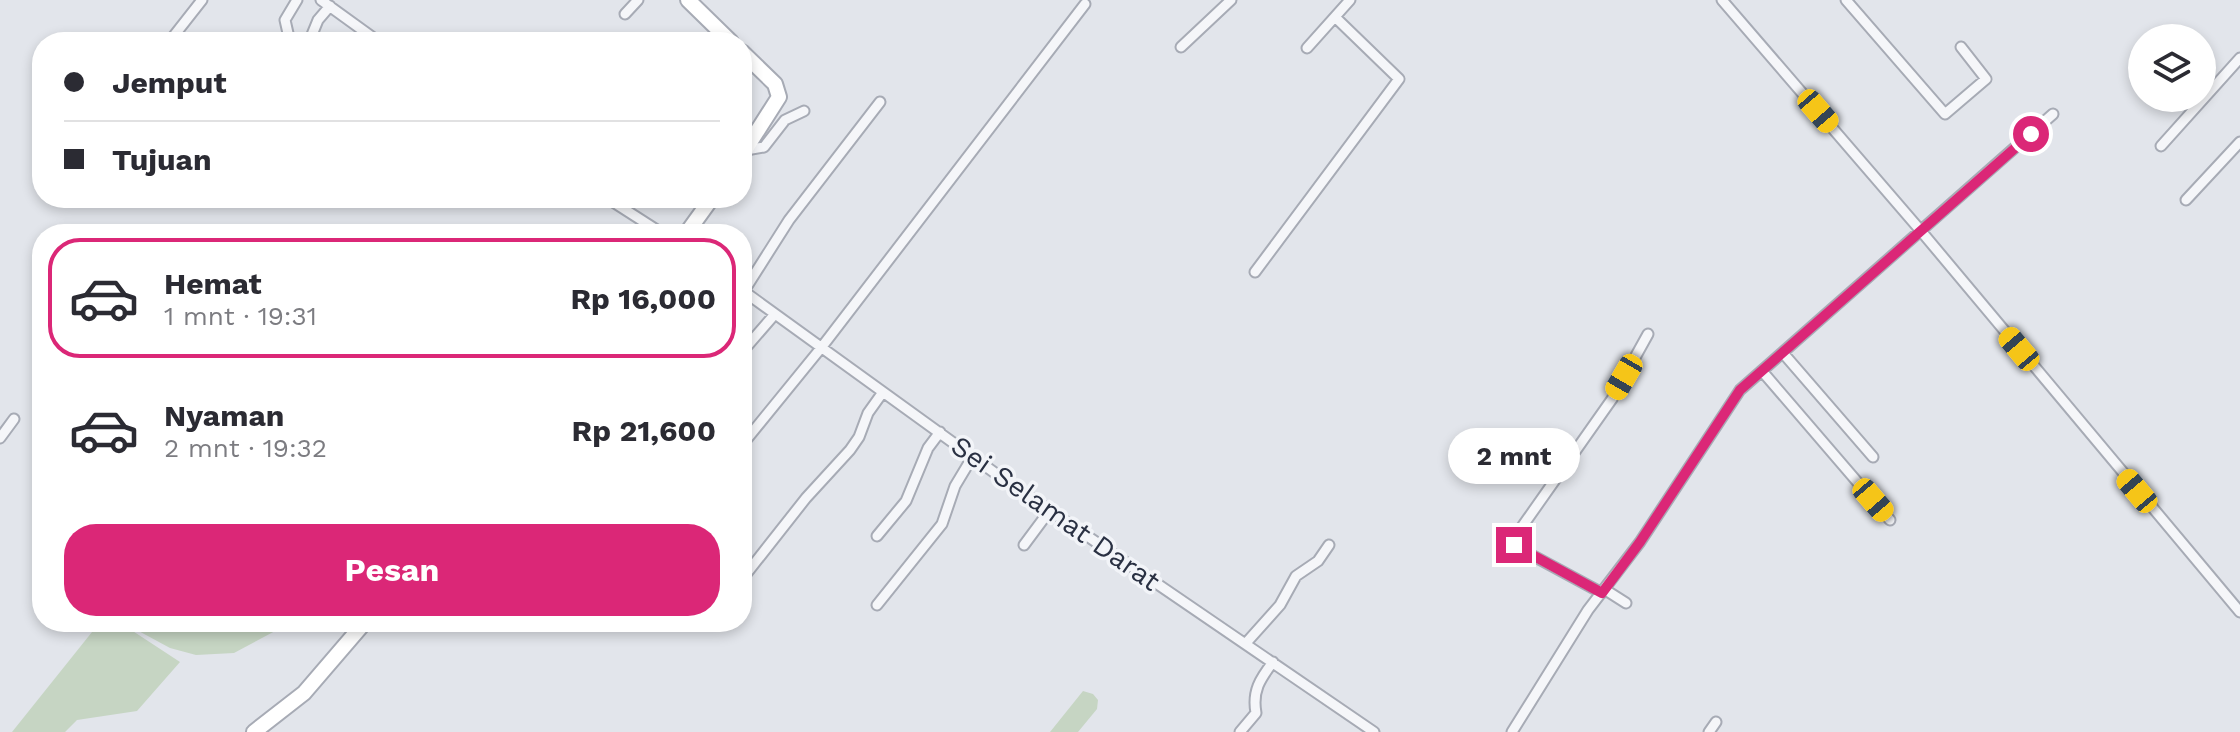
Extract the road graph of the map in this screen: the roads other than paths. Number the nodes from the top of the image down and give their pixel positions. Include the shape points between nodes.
1 (202, 0) edge
2 (297, 0) edge
3 (638, 0) edge
4 (688, 0) edge
5 (1231, 0) edge
6 (1350, 0) edge
7 (1722, 0) edge
8 (1846, 0) edge
9 (326, 3) edge
10 (1085, 4) dead end
11 (625, 14) dead end
12 (1335, 17) junction
13 (177, 32) edge
14 (288, 32) edge
15 (313, 32) edge
16 (365, 32) edge
17 (721, 32) edge
18 (1181, 47) dead end
19 (1961, 47) dead end
20 (1307, 48) dead end
21 (2240, 58) edge
22 (752, 62) edge
23 (880, 102) dead end
24 (804, 111) dead end
25 (2053, 114) dead end
26 (752, 139) edge
27 (2240, 142) edge
28 (2161, 146) dead end
29 (752, 150) edge
30 (2186, 200) dead end
31 (623, 208) edge
32 (647, 224) edge
33 (1921, 231) junction
34 (1255, 272) dead end
35 (752, 277) edge
36 (752, 299) edge
37 (775, 314) junction
38 (1648, 334) dead end
39 (752, 341) edge
40 (819, 350) junction
41 (1783, 353) junction
42 (1762, 371) junction
43 (881, 396) junction
44 (14, 419) dead end
45 (752, 432) edge
46 (938, 436) junction
47 (0, 438) edge
48 (1873, 457) dead end
49 (971, 460) junction
50 (1047, 513) junction
51 (1890, 520) dead end
52 (877, 536) dead end
53 (1024, 545) dead end
54 (1329, 545) dead end
55 (752, 567) edge
56 (1603, 591) junction
57 (1626, 603) dead end
58 (877, 605) dead end
59 (2240, 612) edge
60 (356, 632) edge
61 (1246, 643) junction
62 (1271, 665) junction
63 (1716, 722) dead end
64 (254, 732) edge
65 (1240, 732) edge
66 (1374, 732) edge
67 (1512, 732) edge
68 (1709, 732) edge

1 - 13 street
2 - 14 street via 285,20
3 - 11 street
4 - 17 street
5 - 18 street
6 - 12 street
7 - 33 street
8 - 19 street via 1945,114 1987,77
9 - 15 street
9 - 16 street
10 - 40 street
12 - 20 street
12 - 34 street via 1399,79
21 - 28 street
22 - 26 street via 775,84 779,97
23 - 35 street
24 - 29 street via 785,120 764,147
25 - 33 street
27 - 30 street
31 - 32 street
33 - 41 street
33 - 59 street
36 - 37 street, Sei Selamat Darat
37 - 39 street
37 - 40 street, Sei Selamat Darat
38 - 56 street via 1604,411 1512,541
40 - 43 street, Sei Selamat Darat
40 - 45 street
41 - 42 street
41 - 48 street
42 - 51 street
42 - 56 street via 1735,397
43 - 46 street, Sei Selamat Darat
43 - 55 street via 850,450
44 - 47 street
46 - 49 street, Sei Selamat Darat
46 - 52 street via 906,501
49 - 50 street, Sei Selamat Darat
49 - 58 street via 942,524
50 - 53 street
50 - 61 street, Sei Selamat Darat
54 - 61 street via 1318,561 1296,576 1280,605
56 - 57 street
56 - 67 street
60 - 64 street via 304,693
61 - 62 street, Sei Selamat Darat
62 - 65 street via 1261,677 1256,713
62 - 66 street, Sei Selamat Darat
63 - 68 street

